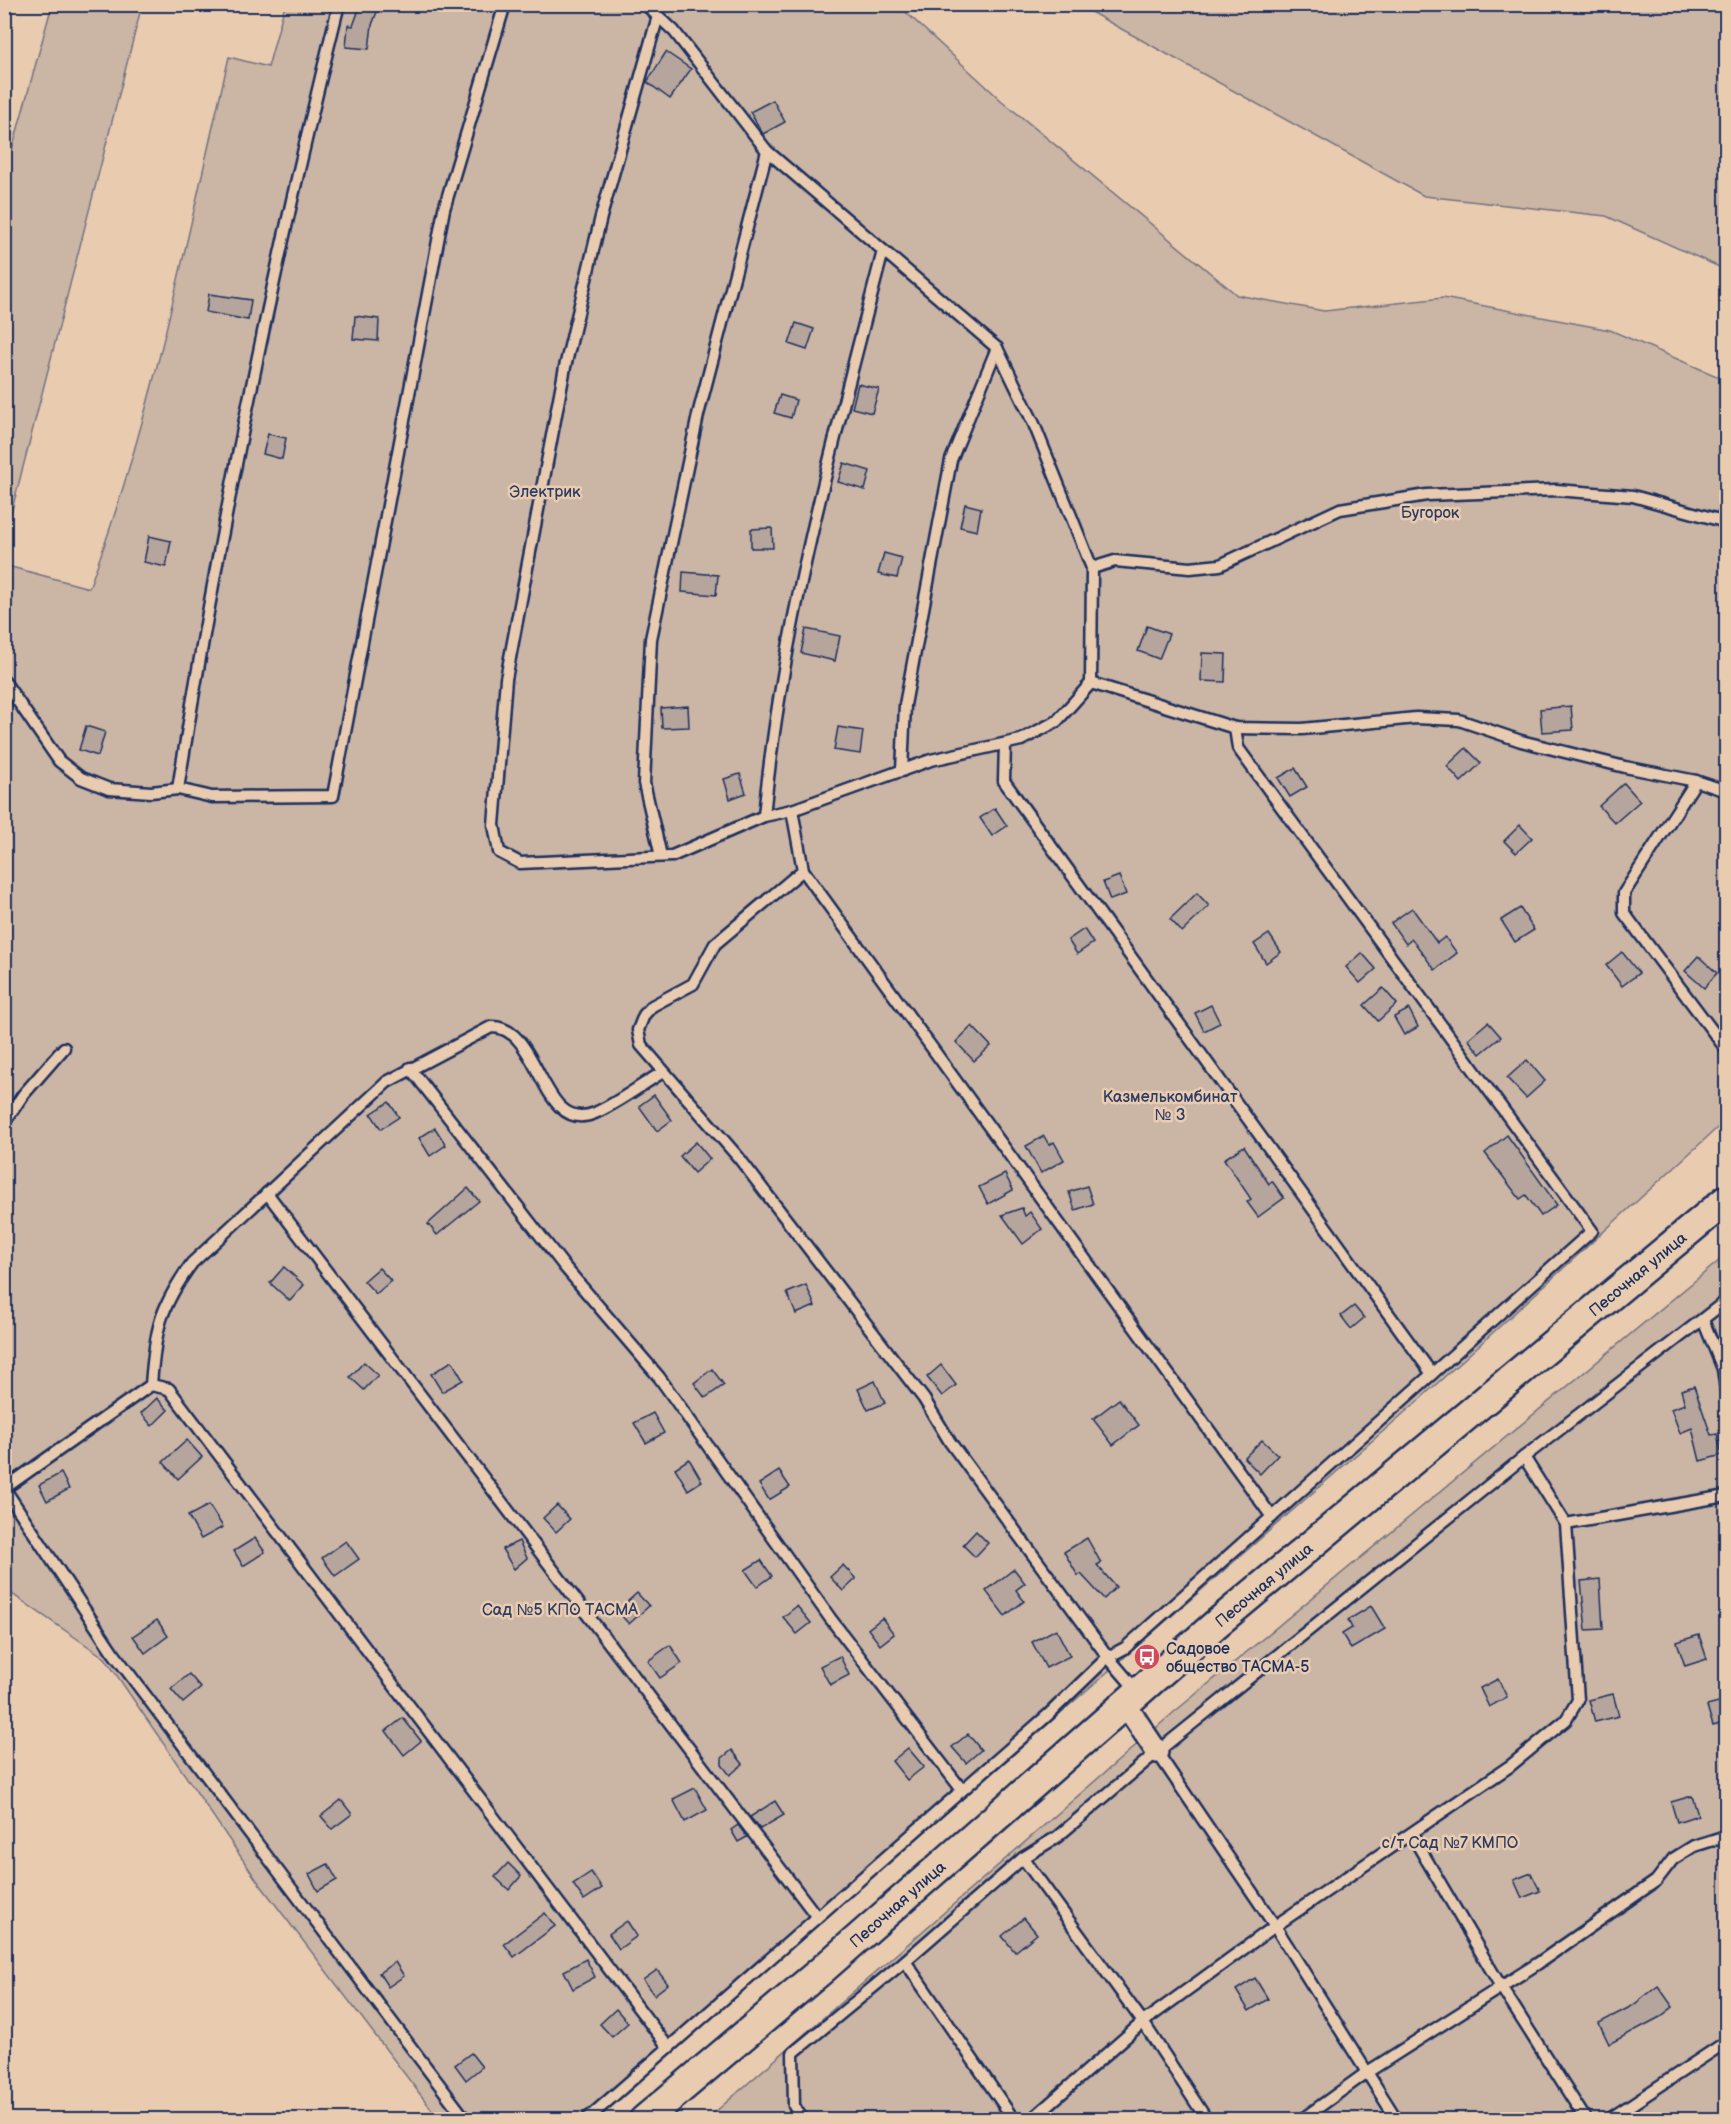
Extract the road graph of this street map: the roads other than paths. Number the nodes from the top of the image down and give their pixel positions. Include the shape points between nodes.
1 (339, 4) edge
2 (505, 4) edge
3 (645, 4) edge
4 (658, 16) junction
5 (767, 152) junction
6 (884, 250) junction
7 (997, 348) junction
8 (1726, 522) edge
9 (1092, 568) junction
10 (4, 681) edge
11 (1091, 683) junction
12 (1235, 728) junction
13 (1005, 744) junction
14 (902, 771) junction
15 (1696, 781) junction
16 (178, 789) junction
17 (1726, 791) edge
18 (792, 810) junction
19 (764, 816) junction
20 (661, 856) junction
21 (803, 870) junction
22 (64, 1048) dead end
23 (1726, 1049) edge
24 (410, 1068) junction
25 (663, 1072) junction
26 (4, 1124) edge
27 (267, 1193) junction
28 (1726, 1200) edge
29 (1726, 1300) edge
30 (1703, 1320) junction
31 (1432, 1374) junction
32 (151, 1385) junction
33 (1726, 1390) edge
34 (1524, 1457) junction
35 (5, 1488) edge
36 (1726, 1496) edge
37 (1272, 1517) junction
38 (1566, 1524) junction
39 (1108, 1657) junction
40 (1131, 1699) junction
41 (1157, 1752) junction
42 (962, 1790) junction
43 (1412, 1834) junction
44 (1726, 1836) edge
45 (1023, 1858) junction
46 (817, 1917) junction
47 (1275, 1926) junction
48 (905, 1961) junction
49 (1500, 1985) junction
50 (1143, 2022) junction
51 (1726, 2043) edge
52 (668, 2047) junction
53 (1366, 2073) junction
54 (466, 2120) edge
55 (586, 2120) edge
56 (644, 2120) edge
57 (803, 2120) edge
58 (1014, 2120) edge
59 (1031, 2120) edge
60 (1206, 2120) edge
61 (1301, 2120) edge
62 (1397, 2120) edge
63 (1586, 2120) edge
64 (1608, 2120) edge

1 - 16 lane via 297,173 205,618
2 - 16 lane via 444,209 333,796 212,797
3 - 4 lane
4 - 5 lane via 674,31
4 - 20 lane via 564,367 506,679 494,825 499,852 520,863
5 - 6 lane
5 - 20 lane via 698,415 651,639 644,783
6 - 7 lane
6 - 19 lane via 805,556 770,755
7 - 9 lane via 1034,424
7 - 14 lane via 951,460 905,705
8 - 9 lane via 1633,496 1556,490 1427,495 1340,509 1220,565 1190,568 1114,561
9 - 11 lane
10 - 16 lane via 59,761 81,778 109,789
11 - 12 lane
11 - 13 lane via 1057,721
12 - 15 lane via 1302,729 1416,718 1459,720 1544,747
12 - 31 lane via 1238,748 1592,1231
13 - 14 lane via 931,760
13 - 31 lane via 1004,781
14 - 18 lane
15 - 17 lane
15 - 23 lane via 1624,893 1624,913
18 - 19 lane
18 - 21 lane
19 - 20 lane via 672,856
21 - 25 lane via 715,944 693,984 652,1006 644,1015 638,1030 641,1045
21 - 37 lane
22 - 26 lane via 23,1095
24 - 25 lane via 491,1027 501,1026 516,1035 554,1100 565,1112 580,1116 594,1114
24 - 27 lane via 387,1082
24 - 42 lane via 564,1266 659,1377 830,1618
25 - 39 lane via 739,1158 917,1389 950,1442
27 - 32 lane via 192,1263 170,1293 155,1337
27 - 46 lane
28 - 40 main road, Песочная улица
29 - 30 lane
30 - 33 lane via 1723,1370
30 - 34 lane
31 - 37 lane
32 - 35 lane
32 - 52 lane via 169,1389
34 - 38 lane
34 - 41 lane
35 - 54 lane via 112,1651
36 - 38 lane
37 - 39 lane via 1125,1648
38 - 43 lane via 1578,1700 1566,1720 1510,1766
39 - 40 lane
39 - 42 lane
40 - 41 street
40 - 56 main road, Песочная улица via 823,1970
41 - 45 lane via 1057,1837
41 - 47 lane
42 - 46 lane
43 - 47 lane
43 - 49 lane
44 - 49 lane via 1694,1846 1673,1859 1656,1881 1537,1964
45 - 48 lane
45 - 50 lane
46 - 52 lane
47 - 50 lane
47 - 53 lane
48 - 57 lane via 793,2053 794,2106
48 - 58 lane
49 - 53 lane
49 - 63 lane
50 - 59 lane
50 - 60 lane
51 - 64 lane
52 - 55 lane
53 - 61 lane
53 - 62 lane

